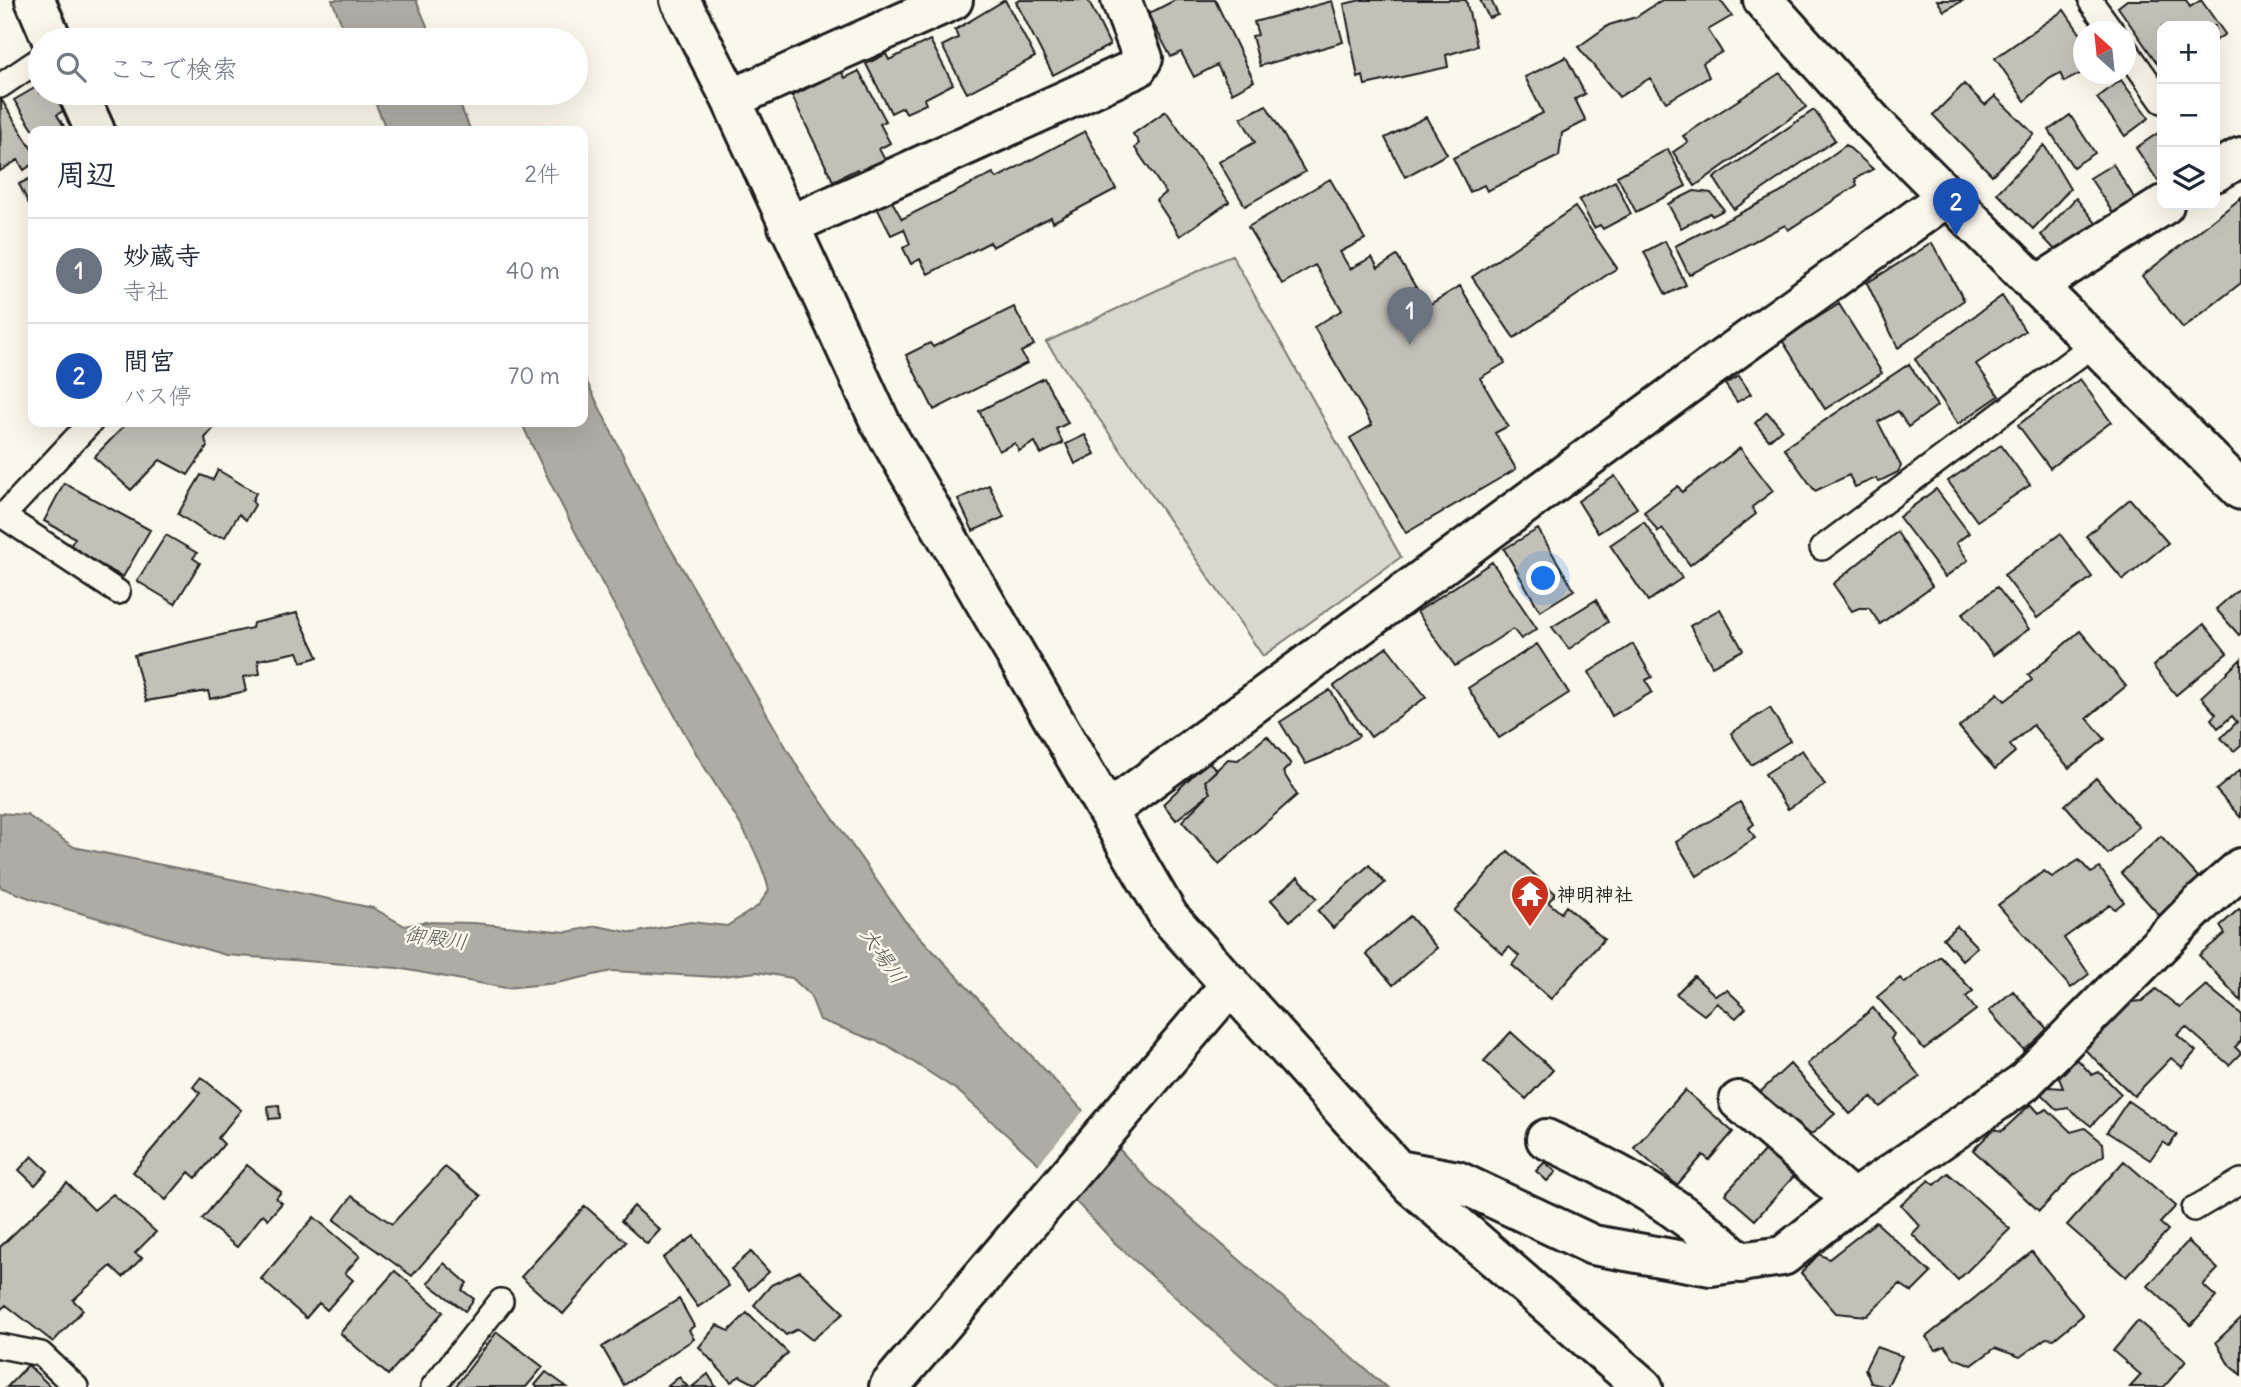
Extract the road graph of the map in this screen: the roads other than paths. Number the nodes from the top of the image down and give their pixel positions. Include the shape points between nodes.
1 (35, 0) edge
2 (680, 0) edge
3 (1121, 0) edge
4 (1763, 0) edge
5 (944, 2) edge
6 (2091, 2) edge
7 (2105, 21) edge
8 (47, 28) edge
9 (2136, 64) edge
10 (28, 67) edge
11 (0, 86) edge
12 (2157, 94) edge
13 (732, 99) junction
14 (83, 105) edge
15 (93, 126) edge
16 (2241, 157) edge
17 (2220, 170) edge
18 (1948, 196) junction
19 (2157, 209) edge
20 (788, 226) junction
21 (2036, 286) junction
22 (2094, 344) junction
23 (86, 427) edge
24 (2241, 490) edge
25 (1, 515) edge
26 (1822, 548) dead end
27 (118, 592) dead end
28 (1108, 811) junction
29 (2241, 868) edge
30 (1220, 995) junction
31 (1739, 1101) dead end
32 (1546, 1139) dead end
33 (1398, 1170) junction
34 (2241, 1181) edge
35 (1853, 1200) junction
36 (2194, 1209) dead end
37 (1741, 1263) junction
38 (500, 1301) dead end
39 (0, 1346) edge
40 (76, 1387) edge
41 (433, 1387) edge
42 (889, 1387) edge
43 (1643, 1387) edge

1 - 8 street
2 - 13 street
3 - 20 street via 1143,58 1137,68
4 - 18 street via 1873,122
5 - 13 street
6 - 7 lane
9 - 12 lane
10 - 11 lane
13 - 20 street
14 - 15 street
16 - 17 street
18 - 21 street
18 - 28 street
19 - 21 street
20 - 28 street via 881,424
21 - 22 street
22 - 24 street
22 - 26 lane
23 - 25 lane
25 - 27 lane
28 - 30 street
29 - 35 street via 2023,1083
30 - 33 street
30 - 42 street
31 - 35 street
32 - 37 street via 1620,1173 1675,1206
33 - 37 street via 1457,1181 1593,1245 1711,1266
33 - 43 street
34 - 36 lane
35 - 37 street via 1783,1256
38 - 41 lane
39 - 40 lane via 41,1354

